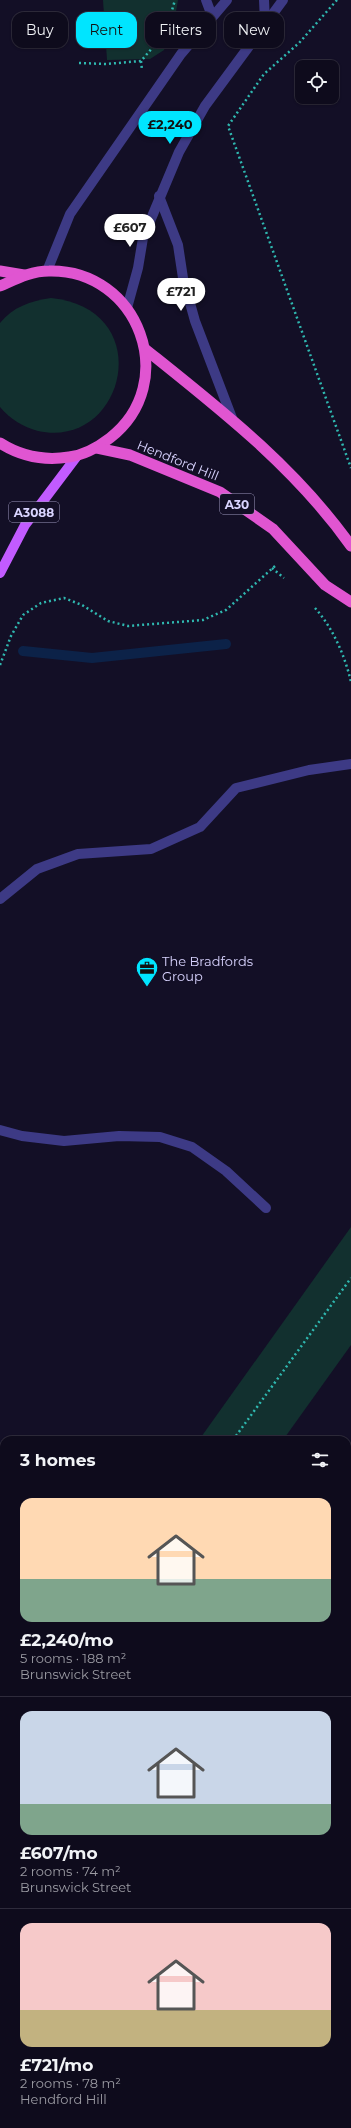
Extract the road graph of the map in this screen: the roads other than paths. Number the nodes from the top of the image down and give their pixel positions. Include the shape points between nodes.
1 (206, 0) edge
2 (227, 0) edge
3 (264, 0) edge
4 (283, 0) edge
5 (210, 12) edge
6 (216, 12) edge
7 (265, 12) edge
8 (273, 12) edge
9 (186, 48) edge
10 (246, 48) edge
11 (159, 196) junction
12 (0, 271) edge
13 (47, 271) junction
14 (24, 275) junction
15 (0, 286) edge
16 (127, 308) junction
17 (145, 349) junction
18 (232, 418) junction
19 (0, 443) edge
20 (97, 448) junction
21 (77, 456) junction
22 (351, 546) edge
23 (0, 573) edge
24 (351, 602) edge
25 (351, 764) edge
26 (0, 899) edge
27 (0, 1130) edge
28 (266, 1208) dead end

1 - 5 street
2 - 6 street
3 - 7 street
4 - 8 street
9 - 13 street via 70,214
10 - 11 street via 205,106 179,152
11 - 16 street via 143,238
11 - 18 street via 178,245 183,278 195,321
12 - 14 highway
13 - 14 highway
13 - 16 highway via 84,276 100,283 115,294
14 - 15 highway
16 - 17 highway via 139,327
17 - 18 highway
17 - 20 highway via 146,378 137,406 120,430
18 - 22 highway via 283,464 318,502
19 - 21 highway via 11,450 32,457 55,459
20 - 21 highway
20 - 24 highway, Hendford Hill / A30 via 144,460 220,492 273,528 325,585
21 - 23 main road, A3088 via 25,525
25 - 26 street via 309,770 236,788 200,827 151,849 78,854 37,869
27 - 28 street via 22,1136 64,1140 119,1136 160,1137 192,1147 226,1171

